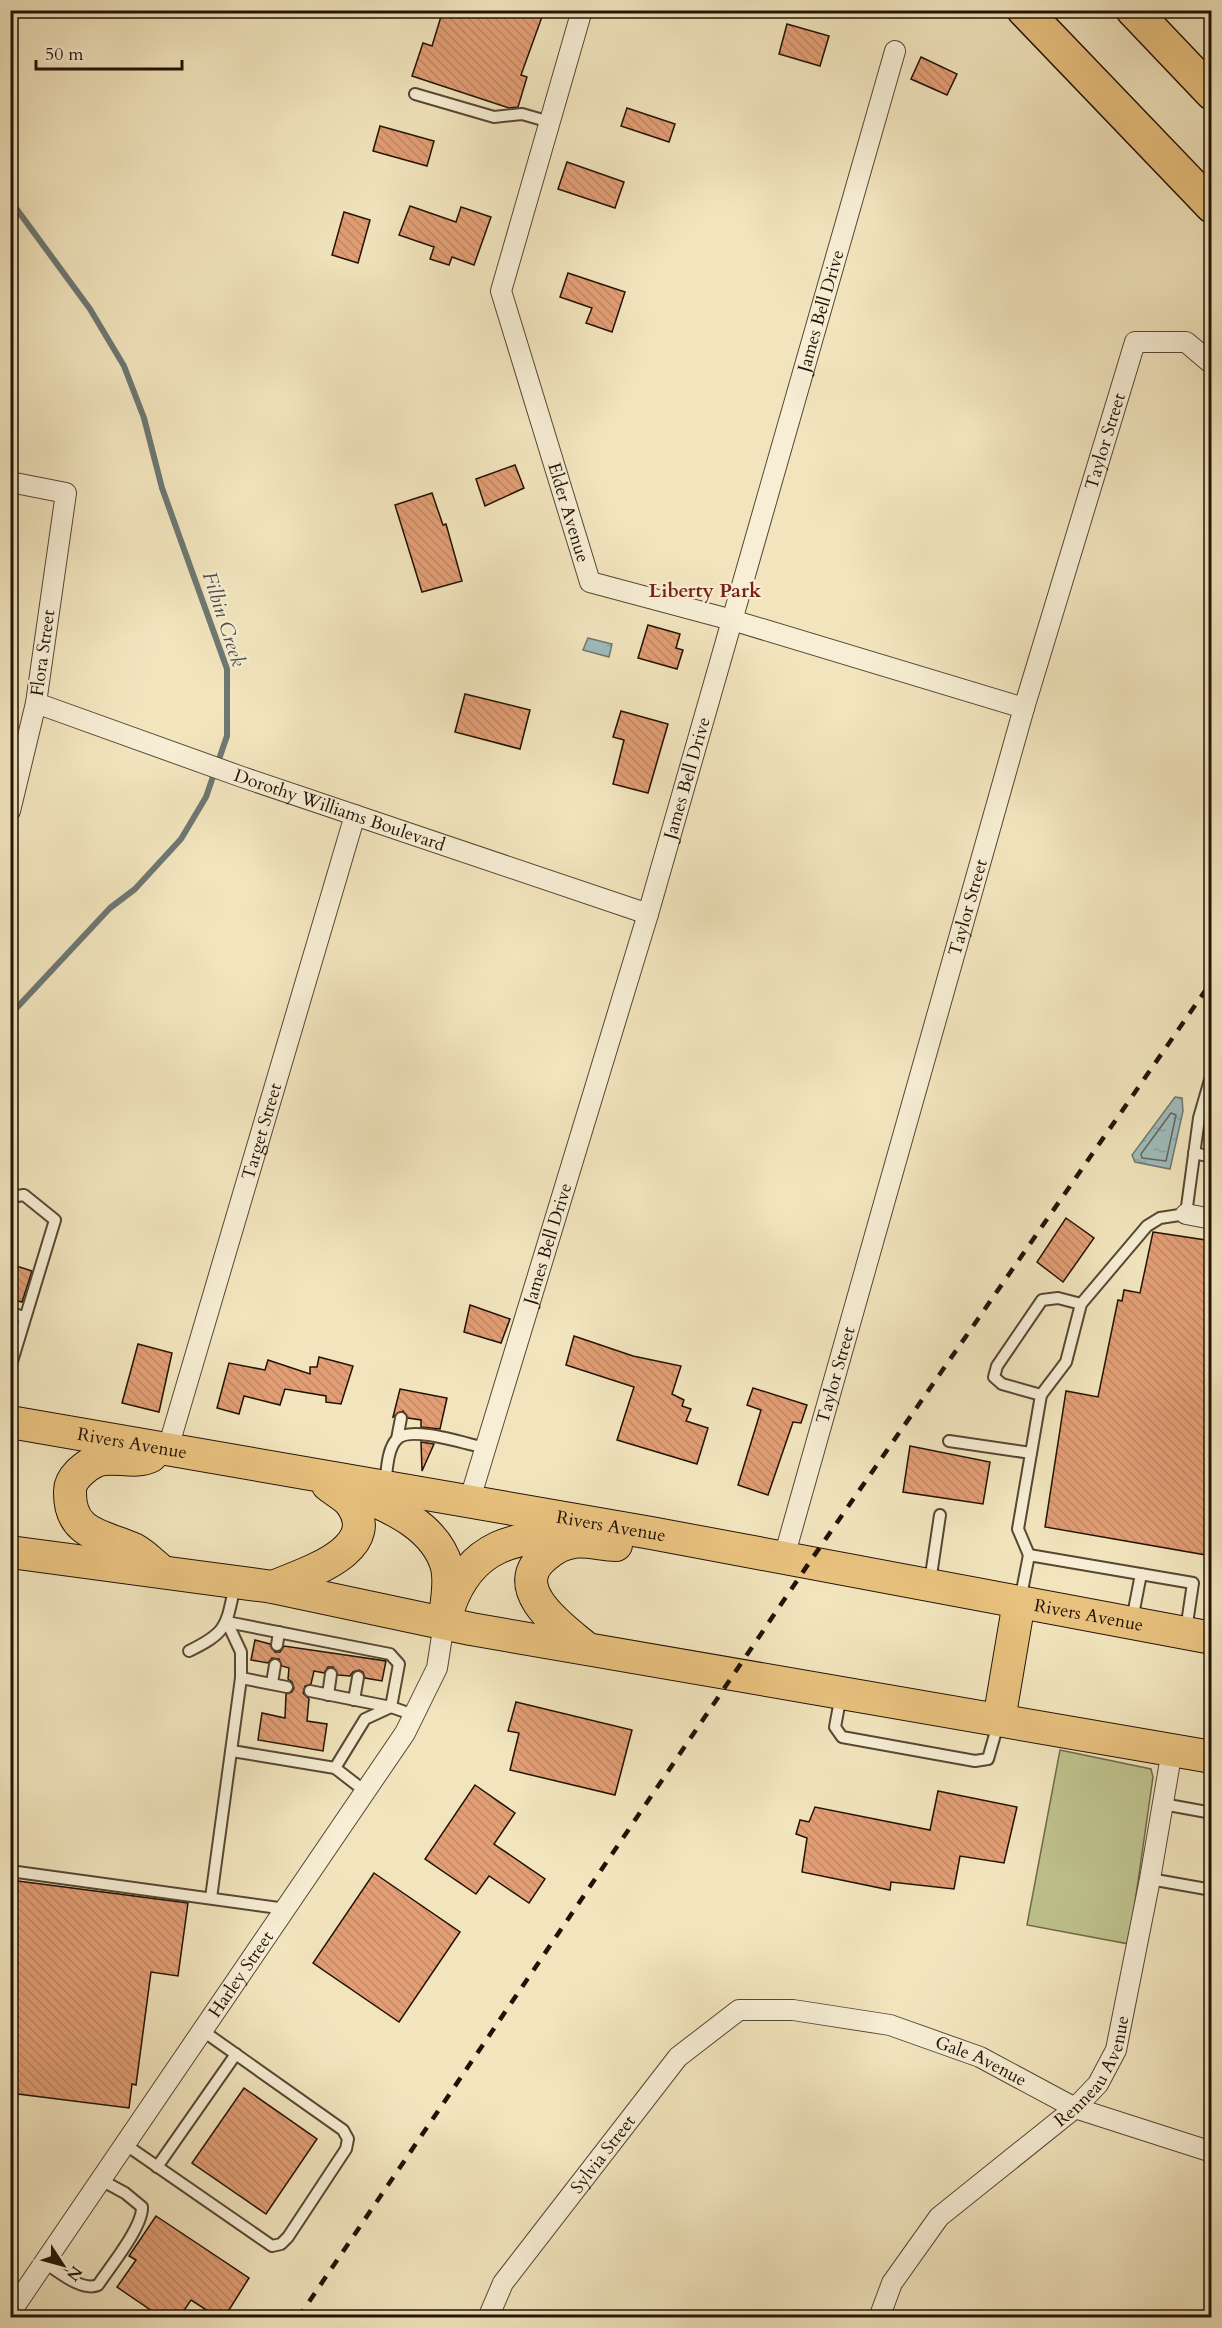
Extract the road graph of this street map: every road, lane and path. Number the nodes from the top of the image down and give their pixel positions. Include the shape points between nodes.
1 (1023, 10) edge
2 (1133, 10) edge
3 (579, 12) edge
4 (895, 51) dead end
5 (1212, 93) edge
6 (414, 94) dead end
7 (550, 122) junction
8 (1212, 206) edge
9 (1212, 364) edge
10 (10, 482) edge
11 (732, 620) junction
12 (36, 703) junction
13 (1024, 708) junction
14 (10, 811) edge
15 (355, 815) junction
16 (648, 914) junction
17 (1212, 1073) edge
18 (1194, 1154) junction
19 (1212, 1157) edge
20 (10, 1197) edge
21 (1185, 1214) junction
22 (1212, 1219) edge
23 (1081, 1304) junction
24 (10, 1313) edge
25 (25, 1317) junction
26 (13, 1348) edge
27 (10, 1368) edge
28 (1041, 1395) junction
29 (401, 1418) dead end
30 (10, 1422) edge
31 (397, 1439) junction
32 (950, 1441) dead end
33 (168, 1448) junction
34 (485, 1448) junction
35 (1031, 1453) junction
36 (317, 1477) junction
37 (385, 1488) junction
38 (469, 1502) junction
39 (940, 1515) dead end
40 (600, 1525) junction
41 (651, 1533) junction
42 (10, 1552) edge
43 (1029, 1555) junction
44 (784, 1557) junction
45 (164, 1573) junction
46 (1141, 1574) junction
47 (236, 1583) junction
48 (930, 1586) junction
49 (273, 1587) junction
50 (1019, 1602) junction
51 (227, 1622) junction
52 (444, 1623) junction
53 (1131, 1623) junction
54 (279, 1632) junction
55 (1199, 1636) edge
56 (312, 1639) junction
57 (277, 1645) dead end
58 (587, 1649) junction
59 (310, 1650) dead end
60 (189, 1651) dead end
61 (274, 1665) dead end
62 (331, 1674) dead end
63 (358, 1677) dead end
64 (241, 1678) junction
65 (272, 1683) junction
66 (286, 1687) dead end
67 (310, 1691) dead end
68 (841, 1693) junction
69 (328, 1695) junction
70 (354, 1700) junction
71 (391, 1707) junction
72 (414, 1715) junction
73 (999, 1720) junction
74 (1172, 1750) junction
75 (232, 1751) junction
76 (1212, 1757) edge
77 (335, 1768) junction
78 (366, 1792) junction
79 (1162, 1804) junction
80 (1212, 1813) edge
81 (10, 1871) edge
82 (1150, 1880) junction
83 (1212, 1890) edge
84 (211, 1898) junction
85 (287, 1909) junction
86 (739, 2010) joint
87 (203, 2031) junction
88 (236, 2054) junction
89 (1075, 2108) junction
90 (126, 2145) junction
91 (1212, 2152) edge
92 (157, 2167) junction
93 (101, 2180) junction
94 (45, 2263) junction
95 (10, 2313) edge
96 (488, 2318) edge
97 (879, 2318) edge

1 - 8 highway
2 - 5 highway
3 - 7 street, Elder Avenue
4 - 11 street, James Bell Drive
6 - 7 lane via 494,117 522,114
7 - 11 street, Elder Avenue via 501,291 590,582
9 - 13 street, Taylor Street via 1186,342 1135,342
10 - 12 street, Flora Street via 66,493
11 - 13 street, Elder Avenue
11 - 16 street, James Bell Drive
12 - 14 street, Flora Street
12 - 15 street, Dorothy Williams Boulevard
13 - 44 street, Taylor Street
15 - 16 street, Dorothy Williams Boulevard
15 - 33 street, Target Street
16 - 34 street, James Bell Drive
17 - 18 lane
18 - 19 lane
18 - 21 lane
20 - 25 lane via 24,1195 55,1220
21 - 22 street
21 - 23 lane via 1160,1218 1147,1226
23 - 28 lane via 1066,1362
23 - 28 lane via 1058,1298 1042,1300 997,1366 994,1377 1002,1384
24 - 25 lane
25 - 26 lane
26 - 27 lane
28 - 35 lane
29 - 31 lane
30 - 33 main road, Rivers Avenue
31 - 34 lane via 420,1433
31 - 37 lane via 390,1452
32 - 35 lane
33 - 36 main road, Rivers Avenue
33 - 45 main road via 142,1461 98,1460 80,1472 70,1486 69,1507 79,1523 96,1537 134,1549
34 - 38 street, James Bell Drive
35 - 43 lane via 1018,1529
36 - 37 main road, Rivers Avenue
36 - 49 main road via 350,1502 358,1523 356,1540 328,1564
36 - 52 main road via 402,1515 421,1527 436,1544 447,1567
37 - 38 main road, Rivers Avenue
38 - 40 main road, Rivers Avenue
39 - 48 lane
40 - 41 main road, Rivers Avenue
40 - 52 main road via 577,1533 515,1540 486,1553 456,1587
41 - 44 main road, Rivers Avenue
41 - 58 main road via 614,1545 574,1542 554,1548 539,1561 531,1587 538,1605
42 - 45 main road
43 - 46 lane
43 - 50 lane
44 - 48 main road, Rivers Avenue
45 - 47 main road
46 - 53 lane
46 - 55 lane via 1193,1583
47 - 49 main road
47 - 51 lane
48 - 50 main road, Rivers Avenue
49 - 52 main road
50 - 53 main road, Rivers Avenue
50 - 73 main road
51 - 54 lane
51 - 60 lane via 215,1639
51 - 64 lane via 241,1652
52 - 58 main road
52 - 72 street, Harley Street via 437,1668
53 - 55 main road, Rivers Avenue
54 - 56 lane
54 - 57 lane
56 - 59 lane
56 - 71 lane via 335,1649 390,1654 399,1664
58 - 68 main road
61 - 65 lane
62 - 69 lane
63 - 70 lane
64 - 65 lane
64 - 75 lane
65 - 66 lane
67 - 69 lane
68 - 73 main road
68 - 73 lane via 835,1727 842,1737 975,1761 988,1759
69 - 70 lane
70 - 71 lane
71 - 72 lane
71 - 77 lane via 365,1719
72 - 78 street, Harley Street
73 - 74 main road
74 - 76 main road
74 - 79 street, Renneau Avenue
75 - 77 lane
75 - 84 lane
77 - 78 lane
78 - 85 street, Harley Street
79 - 80 lane
79 - 82 street, Renneau Avenue
81 - 84 lane
82 - 83 lane
82 - 89 street, Renneau Avenue via 1116,2050 1098,2084
84 - 85 lane
85 - 87 street, Harley Street
86 - 89 street, Gale Avenue via 793,2010 890,2025 980,2057
86 - 96 street, Sylvia Street via 678,2057 503,2283
87 - 88 lane
87 - 90 street, Harley Street
88 - 92 lane
88 - 92 lane via 343,2130 348,2139 346,2150 288,2237 272,2246
89 - 91 street, Gale Avenue
89 - 97 street, Renneau Avenue via 939,2217 892,2283
90 - 92 lane
90 - 93 street, Harley Street
93 - 94 street, Harley Street
93 - 94 lane via 136,2201 142,2212 98,2286 82,2285
94 - 95 street, Harley Street

